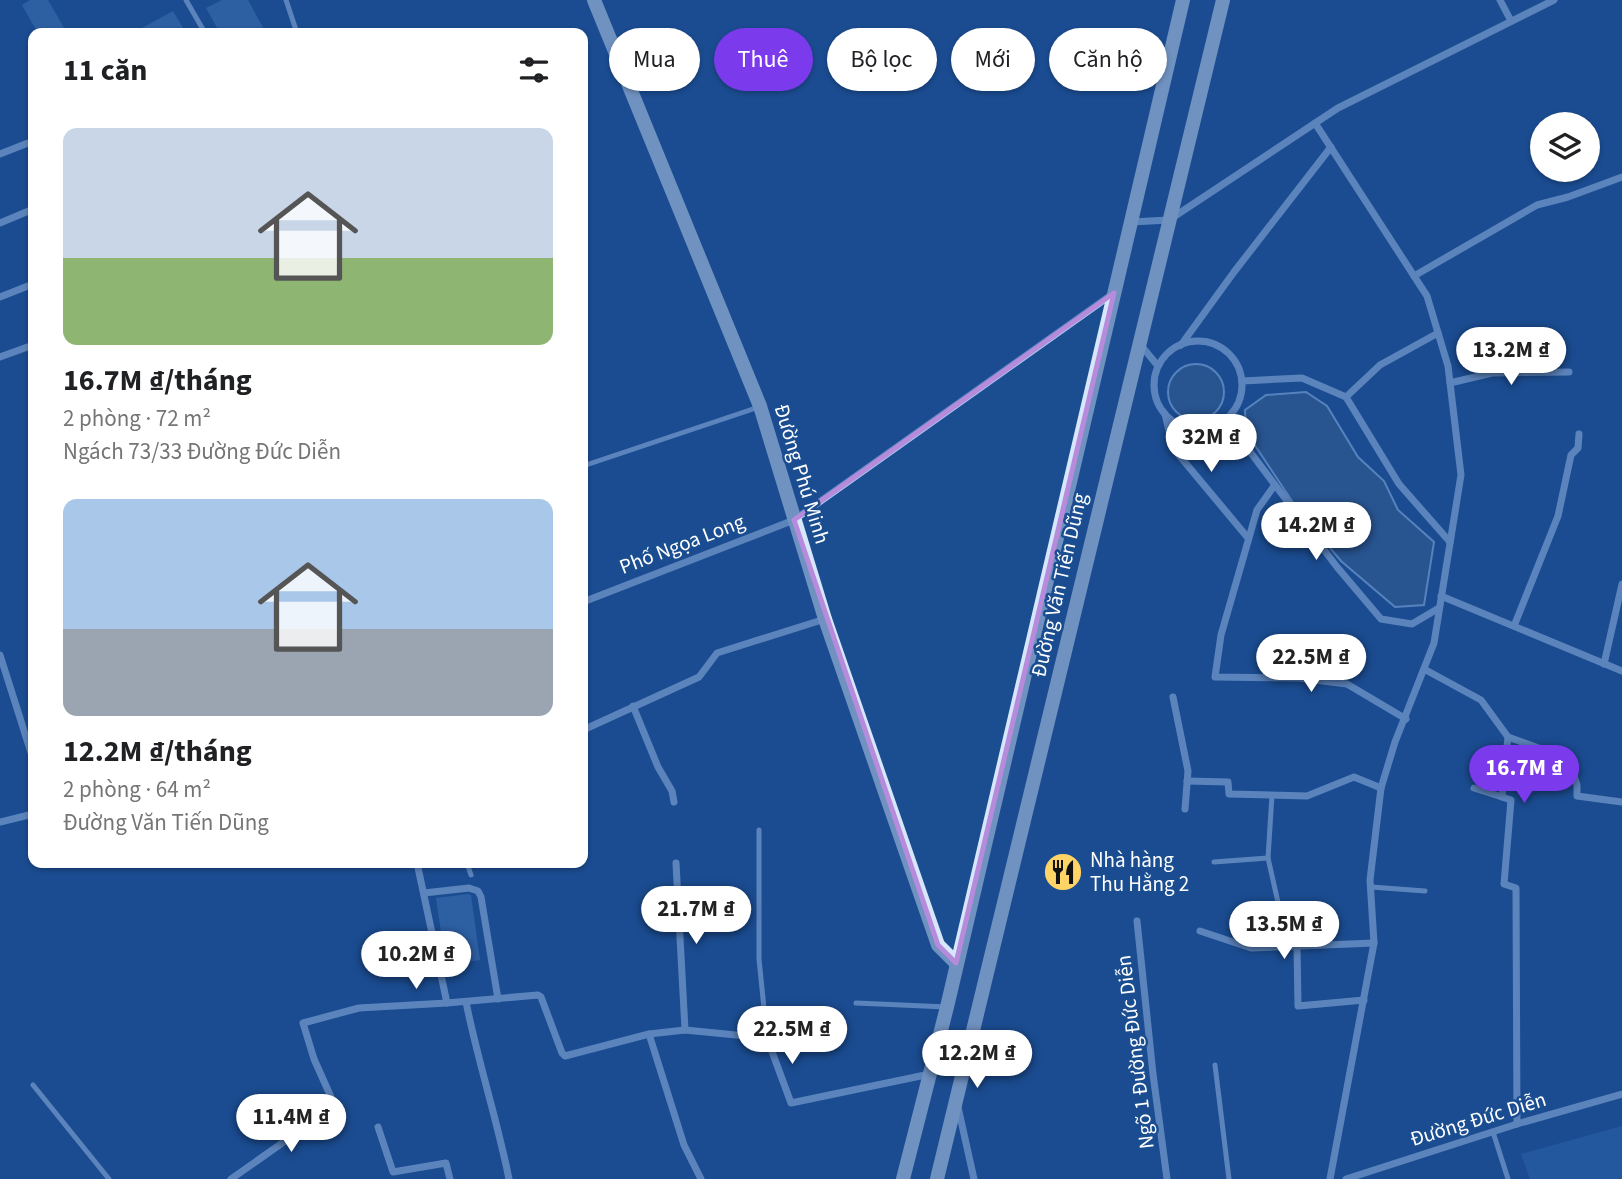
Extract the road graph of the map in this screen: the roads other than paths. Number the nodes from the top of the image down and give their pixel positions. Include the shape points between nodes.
1 (186, 0) edge
2 (286, 0) edge
3 (594, 0) edge
4 (1183, 0) edge
5 (1223, 0) edge
6 (1500, 0) edge
7 (1554, 0) edge
8 (1511, 21) junction
9 (202, 28) edge
10 (295, 28) edge
11 (1315, 123) junction
12 (28, 143) dead end
13 (1331, 147) junction
14 (0, 154) edge
15 (1622, 177) edge
16 (28, 211) edge
17 (1169, 220) junction
18 (1131, 222) junction
19 (0, 223) edge
20 (1414, 276) junction
21 (28, 286) edge
22 (1114, 293) junction
23 (0, 297) edge
24 (1438, 333) junction
25 (1139, 342) junction
26 (1180, 345) junction
27 (28, 347) edge
28 (0, 357) edge
29 (1158, 366) junction
30 (1569, 372) dead end
31 (1242, 381) junction
32 (1450, 383) junction
33 (1346, 397) junction
34 (760, 406) junction
35 (1165, 414) junction
36 (1226, 420) junction
37 (1579, 434) dead end
38 (588, 464) edge
39 (1274, 486) junction
40 (794, 520) junction
41 (1248, 538) junction
42 (1450, 542) junction
43 (1622, 584) edge
44 (1441, 596) junction
45 (588, 600) edge
46 (1439, 608) junction
47 (825, 619) junction
48 (1514, 626) junction
49 (0, 655) edge
50 (1604, 664) junction
51 (1424, 669) junction
52 (1622, 671) edge
53 (1172, 697) dead end
54 (633, 706) junction
55 (1406, 719) junction
56 (588, 728) edge
57 (1508, 737) junction
58 (28, 743) edge
59 (1187, 781) junction
60 (1381, 788) junction
61 (1474, 788) dead end
62 (1272, 795) junction
63 (1502, 797) junction
64 (674, 802) dead end
65 (1622, 802) edge
66 (1185, 809) dead end
67 (28, 815) edge
68 (0, 822) edge
69 (759, 830) dead end
70 (1268, 858) junction
71 (1214, 862) dead end
72 (676, 863) dead end
73 (418, 868) edge
74 (469, 868) edge
75 (471, 875) dead end
76 (1371, 887) junction
77 (1425, 891) dead end
78 (424, 893) junction
79 (1282, 920) dead end
80 (1137, 921) dead end
81 (1200, 931) dead end
82 (1374, 943) junction
83 (1297, 946) junction
84 (956, 963) junction
85 (498, 999) junction
86 (1364, 1000) junction
87 (466, 1002) junction
88 (447, 1003) junction
89 (856, 1003) dead end
90 (947, 1007) junction
91 (685, 1030) junction
92 (649, 1034) junction
93 (767, 1038) junction
94 (1215, 1065) dead end
95 (930, 1074) junction
96 (33, 1085) dead end
97 (1622, 1094) edge
98 (957, 1100) junction
99 (1517, 1124) junction
100 (378, 1127) dead end
101 (1493, 1132) junction
102 (109, 1179) edge
103 (231, 1179) edge
104 (450, 1179) edge
105 (509, 1179) edge
106 (701, 1179) edge
107 (903, 1179) edge
108 (937, 1179) edge
109 (974, 1179) edge
110 (1167, 1179) edge
111 (1229, 1179) edge
112 (1330, 1179) edge
113 (1346, 1179) edge
114 (1508, 1179) edge

1 - 9 lane
2 - 10 lane
3 - 34 main road, Đường Phú Minh
4 - 18 main road, Đường Văn Tiến Dũng
5 - 17 main road, Đường Văn Tiến Dũng
6 - 8 street
7 - 8 street
8 - 11 street
11 - 13 street
11 - 17 street
12 - 14 street
13 - 20 street
13 - 26 street
15 - 20 street via 1537,205
16 - 19 street
17 - 18 street
17 - 25 main road, Đường Văn Tiến Dũng
18 - 22 main road, Đường Văn Tiến Dũng
20 - 24 street via 1427,296
21 - 23 street
22 - 40 street, Phố Ngọa Long
22 - 84 main road, Đường Văn Tiến Dũng
24 - 32 street
24 - 33 street via 1380,365
25 - 29 street
25 - 98 main road, Đường Văn Tiến Dũng
26 - 29 street
26 - 31 street via 1201,341 1221,347 1236,362
27 - 28 street
29 - 35 street via 1156,399
30 - 32 street via 1492,373
31 - 33 street via 1302,378
31 - 36 street via 1236,409
32 - 42 street via 1461,475
33 - 42 street via 1399,484
34 - 38 lane
34 - 40 main road, Đường Phú Minh
35 - 36 street via 1194,429
35 - 41 street via 1173,448
36 - 39 street
37 - 48 street via 1558,516
39 - 41 street via 1257,510
39 - 46 street via 1381,619 1412,624
40 - 45 street, Phố Ngọa Long
40 - 47 main road, Đường Phú Minh
41 - 55 street via 1214,677 1347,684
42 - 44 street
43 - 50 street
44 - 46 street
44 - 48 street
46 - 51 street via 1434,643
47 - 54 street via 717,653 699,677
47 - 84 main road, Đường Phú Minh via 938,945
48 - 50 street
49 - 58 street
50 - 52 street
51 - 55 street
51 - 57 street via 1481,700
53 - 59 street
54 - 56 street
54 - 64 street
55 - 60 street
57 - 63 street
57 - 65 street via 1569,759 1577,796
59 - 62 street via 1228,782 1228,794
59 - 66 street
60 - 62 street via 1354,777 1307,796
60 - 76 street
61 - 63 street
62 - 70 lane
63 - 99 street via 1511,800 1504,884 1516,888
67 - 68 street
69 - 93 lane via 759,959
70 - 71 lane
70 - 79 lane
72 - 91 street
73 - 78 street
74 - 75 lane
76 - 77 lane
76 - 82 street
78 - 85 street via 469,888 480,893
78 - 88 street
80 - 110 street, Ngõ 1 Đường Đức Diễn
81 - 83 street via 1251,948
82 - 83 street
82 - 86 street
83 - 86 street via 1298,1006
84 - 90 main road, Đường Văn Tiến Dũng
85 - 87 street
85 - 92 street via 541,997 565,1056
86 - 112 street
87 - 88 street
87 - 105 street
88 - 103 street via 359,1008 303,1023 335,1106
89 - 90 lane
90 - 95 main road, Đường Văn Tiến Dũng
91 - 92 street
91 - 93 street
92 - 106 street via 684,1145
93 - 95 street via 791,1103
94 - 111 lane
95 - 107 main road, Đường Văn Tiến Dũng
96 - 102 lane
97 - 99 street, Đường Đức Diễn
98 - 108 main road, Đường Văn Tiến Dũng
98 - 109 street
99 - 101 street, Đường Đức Diễn
100 - 104 street via 393,1172 446,1164
101 - 113 street, Đường Đức Diễn
101 - 114 lane

